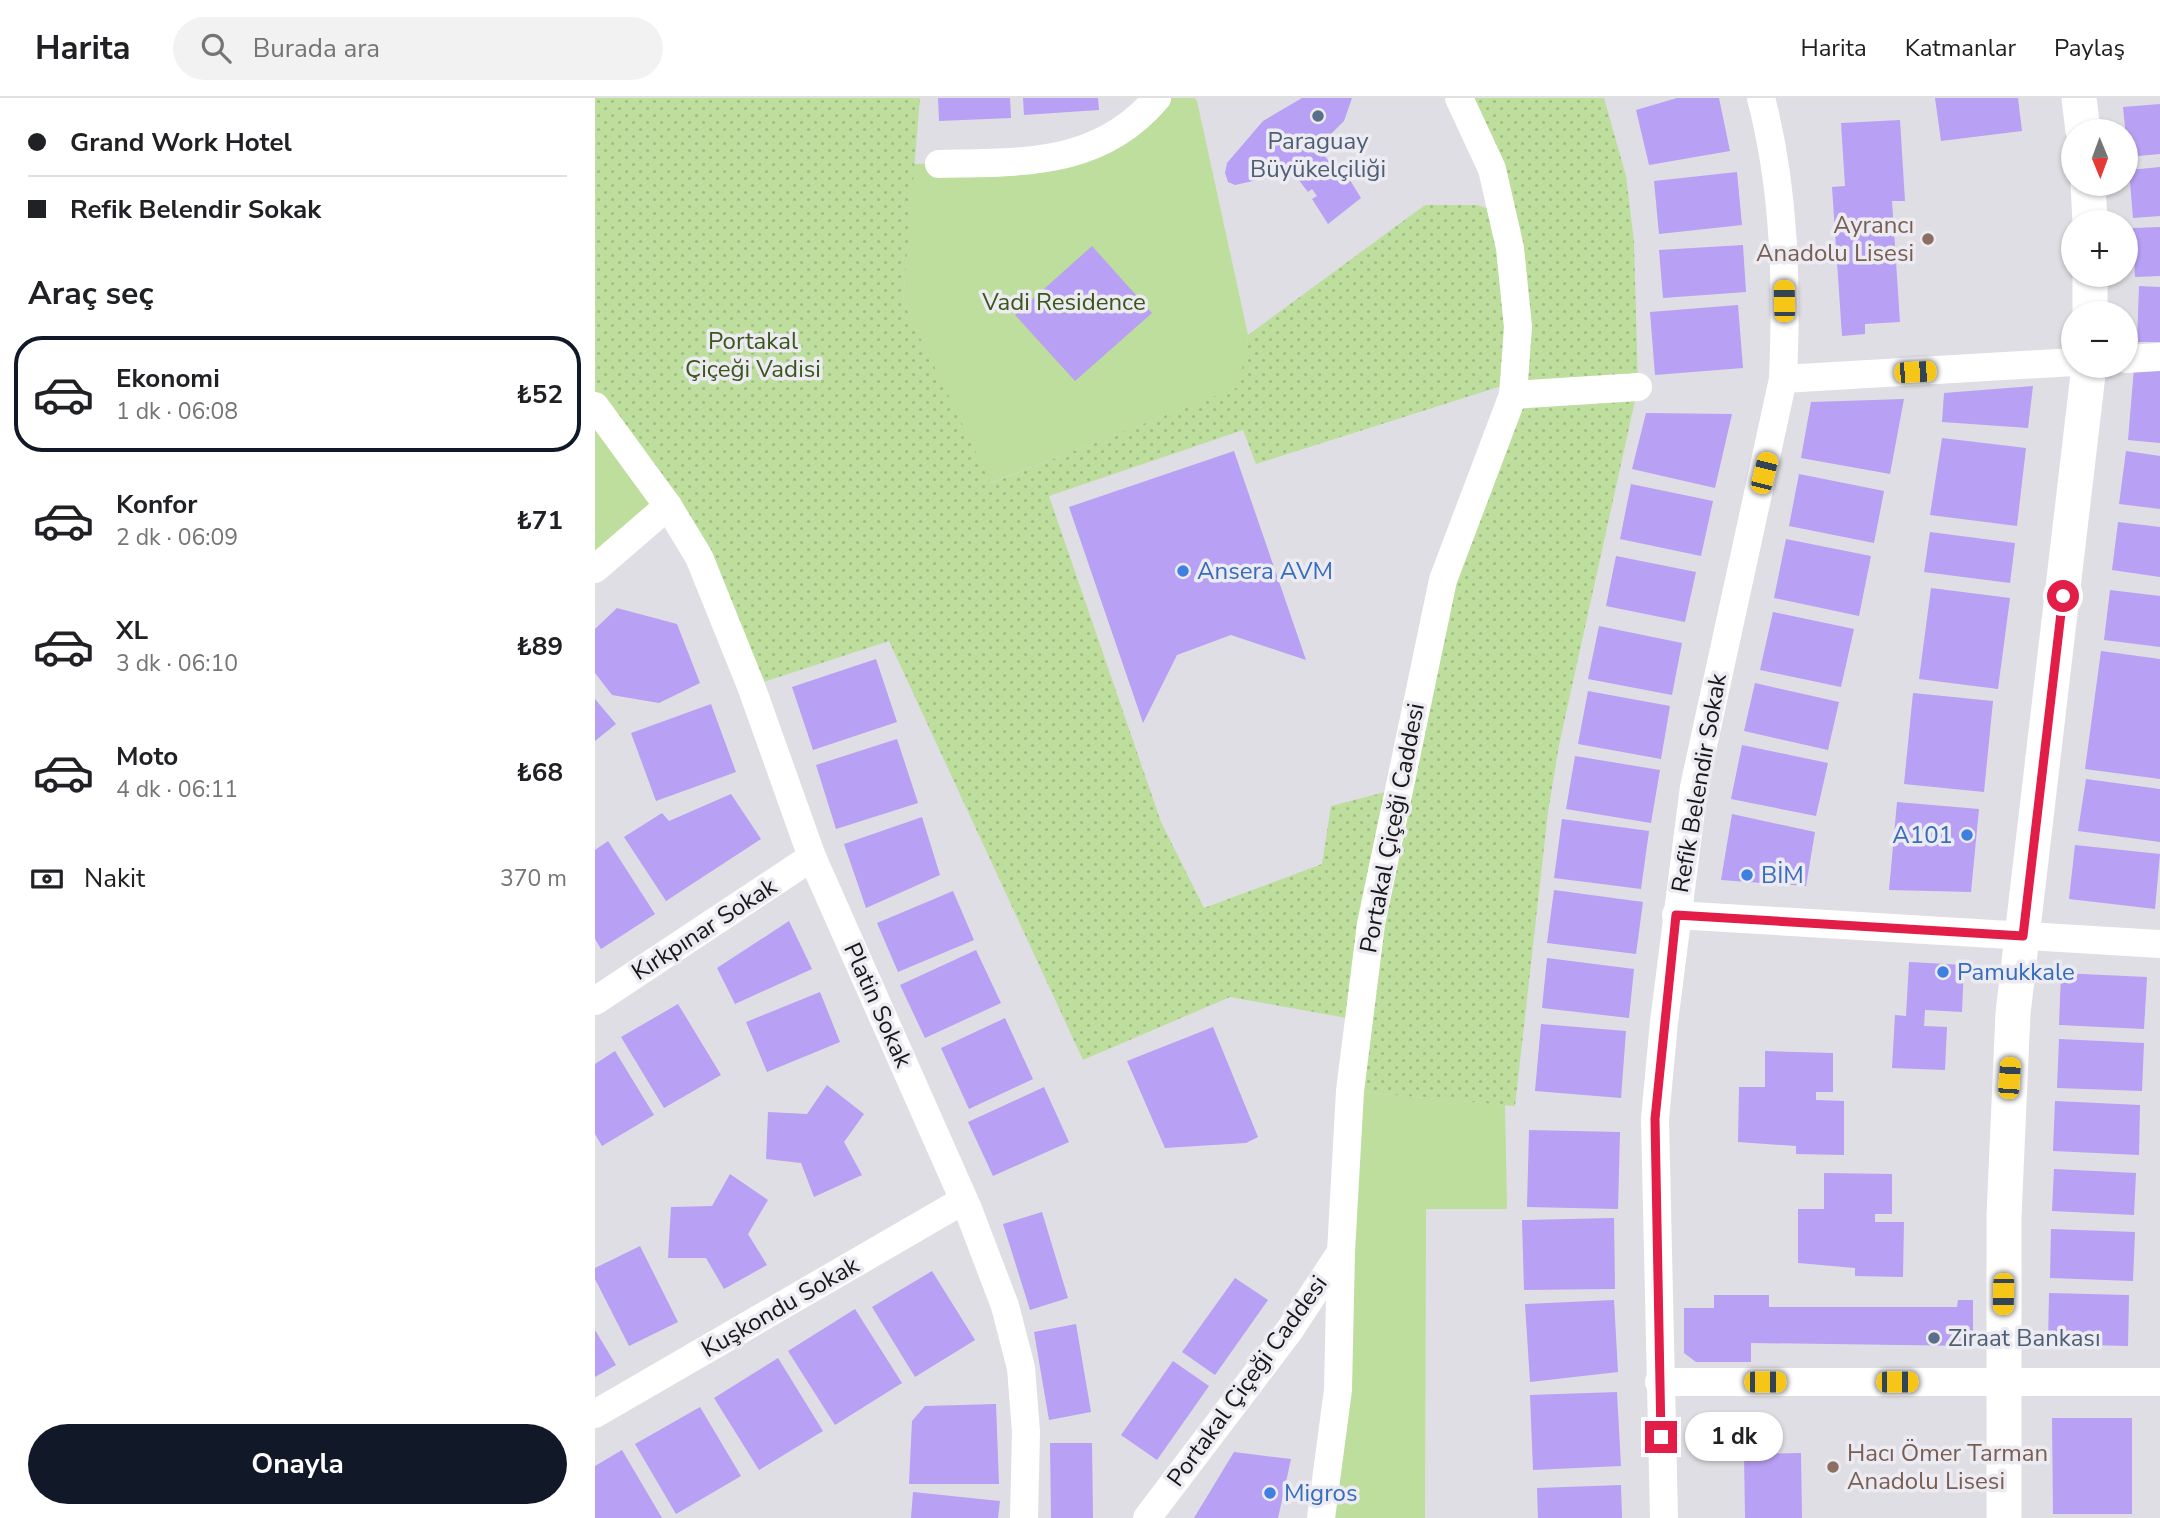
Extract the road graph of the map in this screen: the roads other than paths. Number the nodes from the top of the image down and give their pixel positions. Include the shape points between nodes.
1 (1157, 98) edge
2 (1459, 98) edge
3 (1761, 98) edge
4 (2079, 98) edge
5 (2082, 119) edge
6 (939, 164) dead end
7 (2160, 357) edge
8 (2138, 358) edge
9 (2061, 363) edge
10 (2088, 378) edge
11 (1783, 379) junction
12 (1638, 387) dead end
13 (1513, 395) junction
14 (595, 406) edge
15 (668, 506) junction
16 (595, 569) edge
17 (812, 857) junction
18 (1676, 915) junction
19 (2023, 936) junction
20 (2160, 944) edge
21 (595, 1001) edge
22 (964, 1200) junction
23 (1341, 1252) junction
24 (1659, 1382) junction
25 (2003, 1382) junction
26 (2160, 1382) edge
27 (595, 1414) edge
28 (1024, 1518) edge
29 (1147, 1518) edge
30 (1321, 1518) edge
31 (1664, 1518) edge
32 (2004, 1518) edge

1 - 6 street via 1140,119 1085,149 1042,161
2 - 13 street, Portakal Çiçeği Caddesi via 1492,169 1510,248 1518,327
3 - 11 street, Refik Belendir Sokak via 1779,185
4 - 5 main road
7 - 8 street
9 - 11 street
10 - 19 main road
11 - 18 street, Refik Belendir Sokak via 1694,787
12 - 13 street
13 - 23 street, Portakal Çiçeği Caddesi via 1443,580 1400,776 1371,923 1350,1091
14 - 15 street, Platin Sokak
15 - 16 street
15 - 17 street, Platin Sokak via 699,557 751,685
17 - 21 street, Kırkpınar Sokak
17 - 22 street, Platin Sokak
18 - 19 street
18 - 24 street, Refik Belendir Sokak via 1655,1119
19 - 20 street
19 - 25 main road via 2009,1078
22 - 27 street, Kuşkondu Sokak
22 - 28 street, Platin Sokak via 1005,1306 1021,1368 1026,1432
23 - 29 street, Portakal Çiçeği Caddesi via 1289,1331
23 - 30 street via 1338,1390
24 - 25 street
24 - 31 street, Refik Belendir Sokak
25 - 26 street
25 - 32 main road

